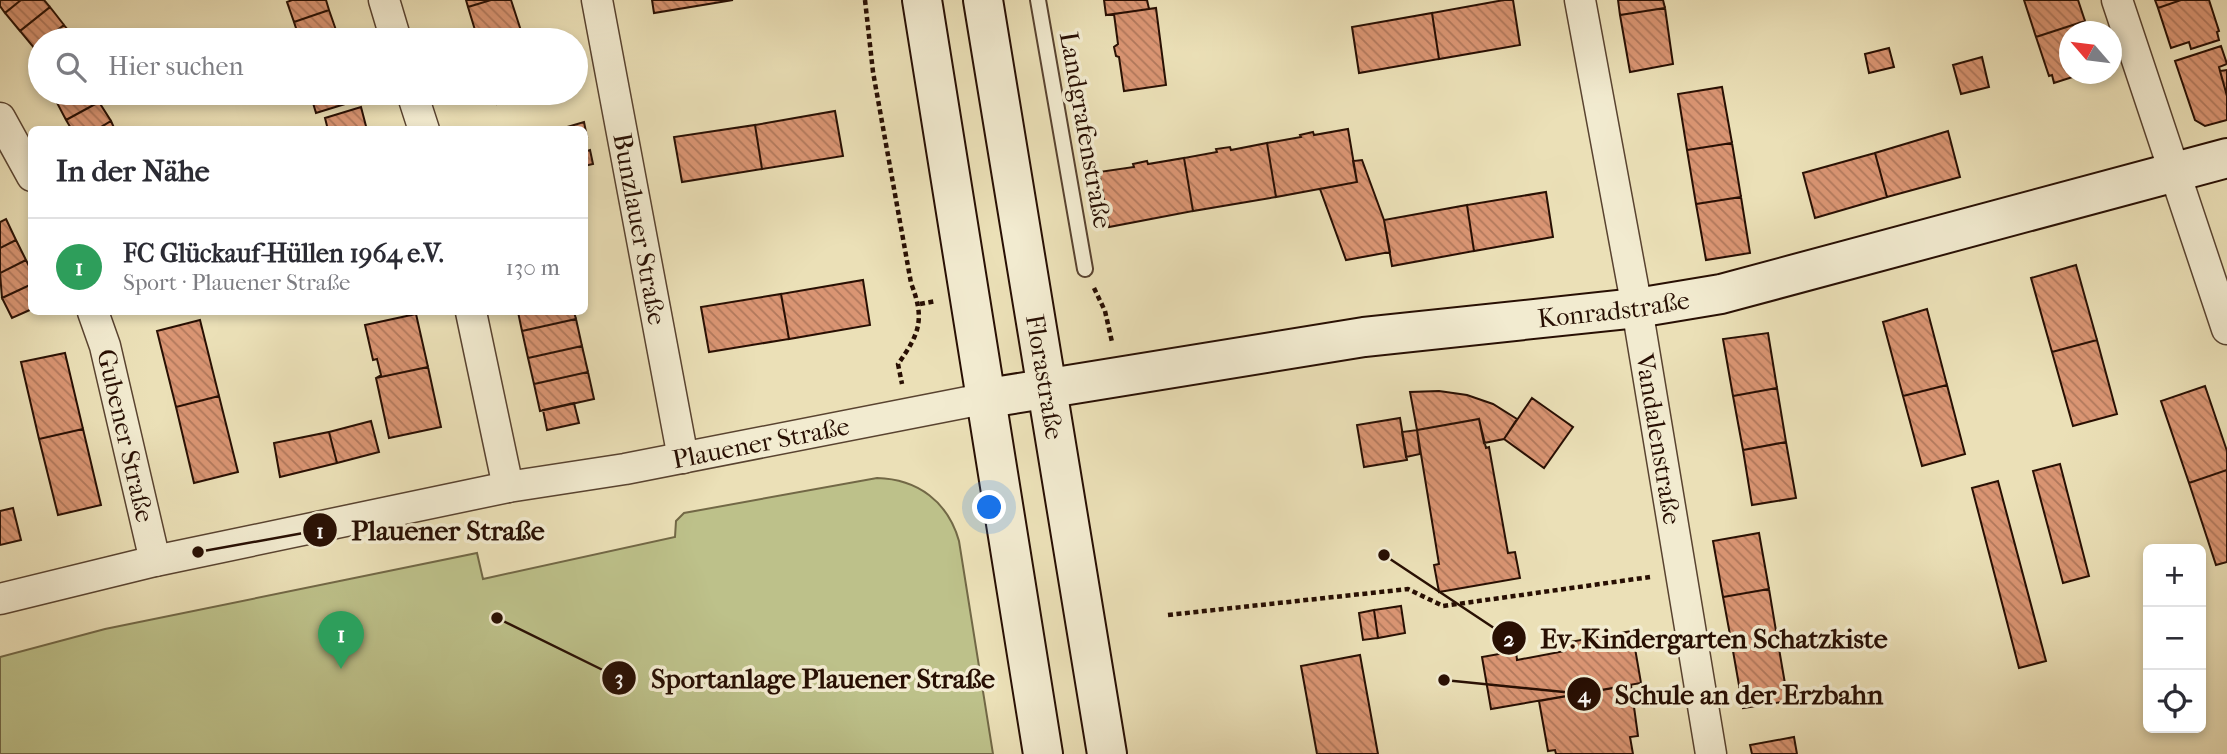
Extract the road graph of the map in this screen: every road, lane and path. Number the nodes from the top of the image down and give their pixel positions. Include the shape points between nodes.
1 (384, 0) edge
2 (597, 0) edge
3 (865, 0) edge
4 (922, 0) edge
5 (983, 0) edge
6 (1038, 0) edge
7 (1580, 0) edge
8 (2117, 0) edge
9 (392, 28) edge
10 (416, 105) edge
11 (0, 118) edge
12 (423, 126) edge
13 (2227, 158) edge
14 (28, 169) edge
15 (2174, 174) junction
16 (1085, 269) dead end
17 (1637, 308) junction
18 (94, 315) edge
19 (472, 315) edge
20 (2227, 329) edge
21 (1047, 388) junction
22 (988, 398) junction
23 (907, 413) junction
24 (683, 458) junction
25 (508, 486) junction
26 (155, 561) junction
27 (1681, 573) junction
28 (0, 598) edge
29 (1168, 615) dead end
30 (1043, 754) edge
31 (1107, 754) edge
32 (1711, 754) edge

1 - 9 street
2 - 24 street, Bunzlauer Straße
3 - 23 path via 873,72 911,283 920,304 919,327 898,365
4 - 22 main road
5 - 21 main road, Florastraße
6 - 16 lane, Landgrafenstraße
7 - 17 street, Vandalenstraße
8 - 15 street
10 - 12 street
11 - 14 street
13 - 15 main road, Konradstraße
15 - 17 main road, Konradstraße via 1721,294
15 - 20 street
17 - 21 main road, Konradstraße via 1364,337
17 - 27 street, Vandalenstraße
18 - 26 street, Gubener Straße
19 - 25 street
21 - 22 main road, Konradstraße
21 - 31 main road, Florastraße
22 - 23 street, Plauener Straße
22 - 30 main road
23 - 24 street, Plauener Straße
24 - 25 street, Plauener Straße
25 - 26 street, Plauener Straße
26 - 28 street, Plauener Straße
27 - 29 path via 1443,606 1408,589
27 - 32 street, Vandalenstraße

